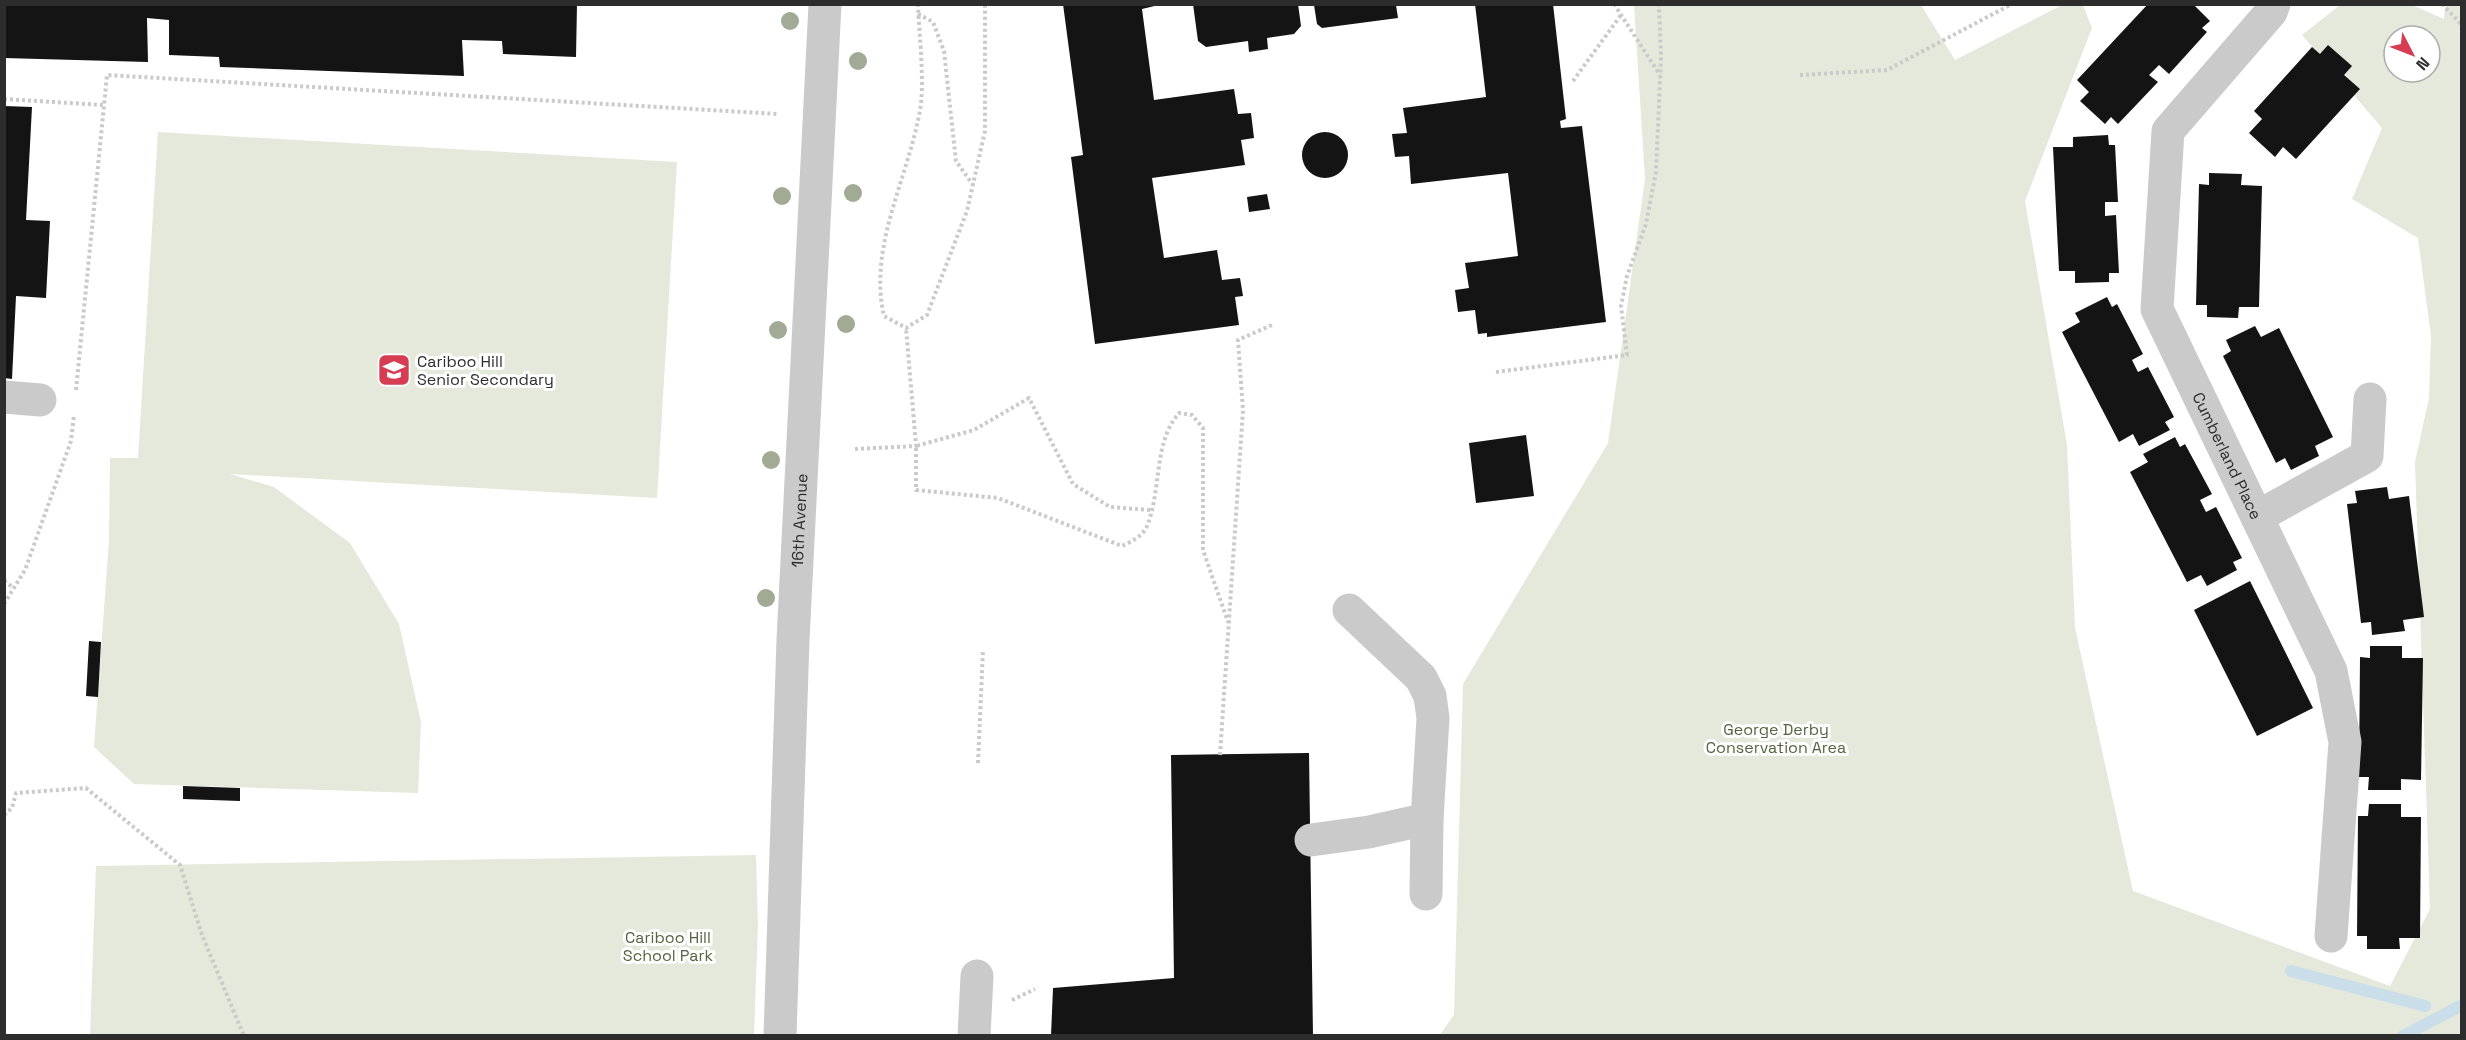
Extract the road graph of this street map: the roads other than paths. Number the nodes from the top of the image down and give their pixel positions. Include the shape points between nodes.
1 (825, 4) edge
2 (2274, 4) edge
3 (4, 397) edge
4 (2370, 399) dead end
5 (40, 400) dead end
6 (2257, 517) junction
7 (1349, 610) dead end
8 (1427, 819) junction
9 (1311, 840) dead end
10 (1426, 894) dead end
11 (2331, 936) dead end
12 (978, 976) dead end
13 (780, 1035) edge
14 (974, 1035) edge

1 - 13 street, 16th Avenue via 793,640
2 - 6 street, Cumberland Place via 2168,131 2157,309
3 - 5 street
4 - 6 street via 2367,456
6 - 11 street, Cumberland Place via 2331,671 2345,742
7 - 8 street via 1421,678 1430,696 1433,718
8 - 9 street
8 - 10 street
12 - 14 street

